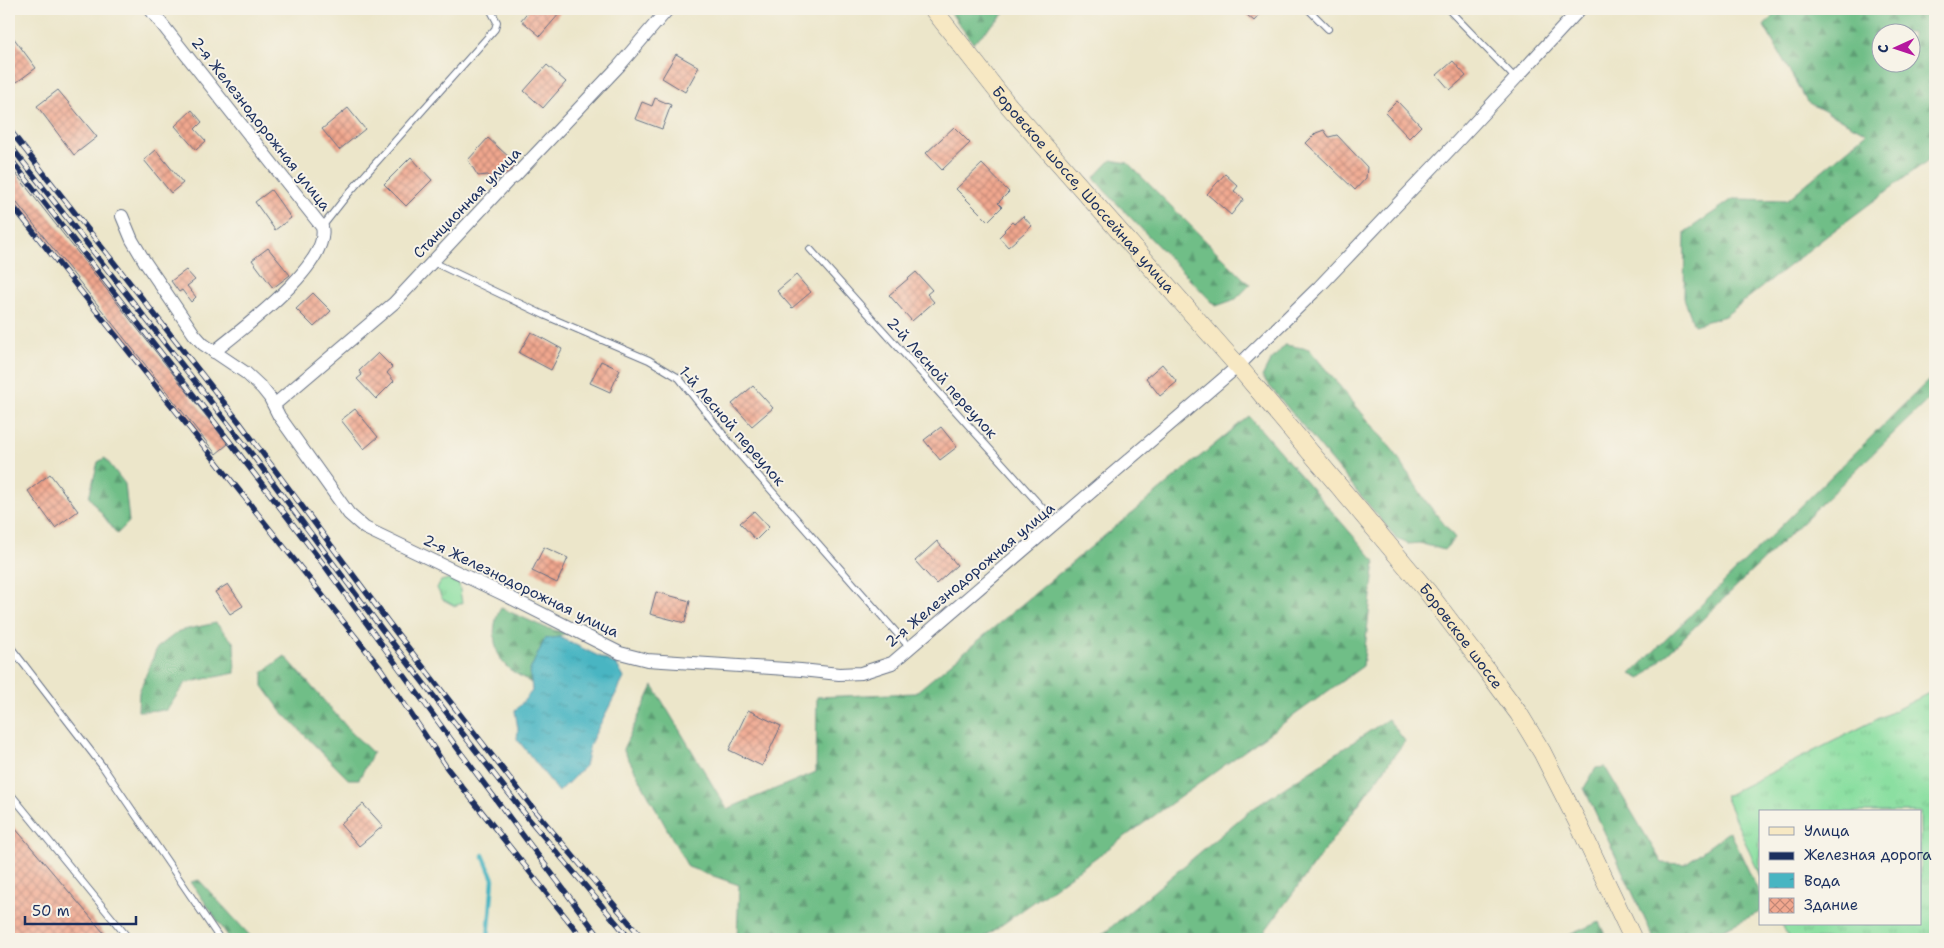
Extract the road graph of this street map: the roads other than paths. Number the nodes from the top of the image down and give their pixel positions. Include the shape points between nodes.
1 (150, 9) edge
2 (490, 9) edge
3 (668, 9) edge
4 (933, 9) edge
5 (1308, 9) edge
6 (1448, 9) edge
7 (1580, 9) edge
8 (1328, 29) dead end
9 (1515, 78) junction
10 (122, 216) dead end
11 (322, 227) junction
12 (810, 248) dead end
13 (432, 262) junction
14 (214, 352) junction
15 (1238, 366) junction
16 (274, 405) junction
17 (1056, 523) junction
18 (9, 645) edge
19 (910, 648) junction
20 (9, 792) edge
21 (129, 939) edge
22 (220, 939) edge
23 (1633, 939) edge

1 - 11 street, 2-я Железнодорожная улица
2 - 11 lane via 497,22 495,29
3 - 13 street, Станционная улица via 612,73
4 - 15 main road, Боровское шоссе, Шоссейная улица via 1010,106
5 - 8 lane
6 - 9 lane
7 - 9 street, 2-я Железнодорожная улица
9 - 15 street, 2-я Железнодорожная улица via 1319,287
10 - 14 street via 145,262 194,334
11 - 14 street, 2-я Железнодорожная улица via 314,257 299,278
12 - 17 lane, 2-й Лесной переулок
13 - 16 street, Станционная улица via 394,303
13 - 19 lane, 1-й Лесной переулок via 664,368 679,378 709,418
14 - 16 street, 2-я Железнодорожная улица via 246,373
15 - 17 street, 2-я Железнодорожная улица
15 - 23 main road, Боровское шоссе via 1427,591 1519,714 1578,823
16 - 19 street, 2-я Железнодорожная улица via 359,524 620,653 647,660 849,674 892,663
17 - 19 street, 2-я Железнодорожная улица
18 - 22 lane via 103,767
20 - 21 lane

